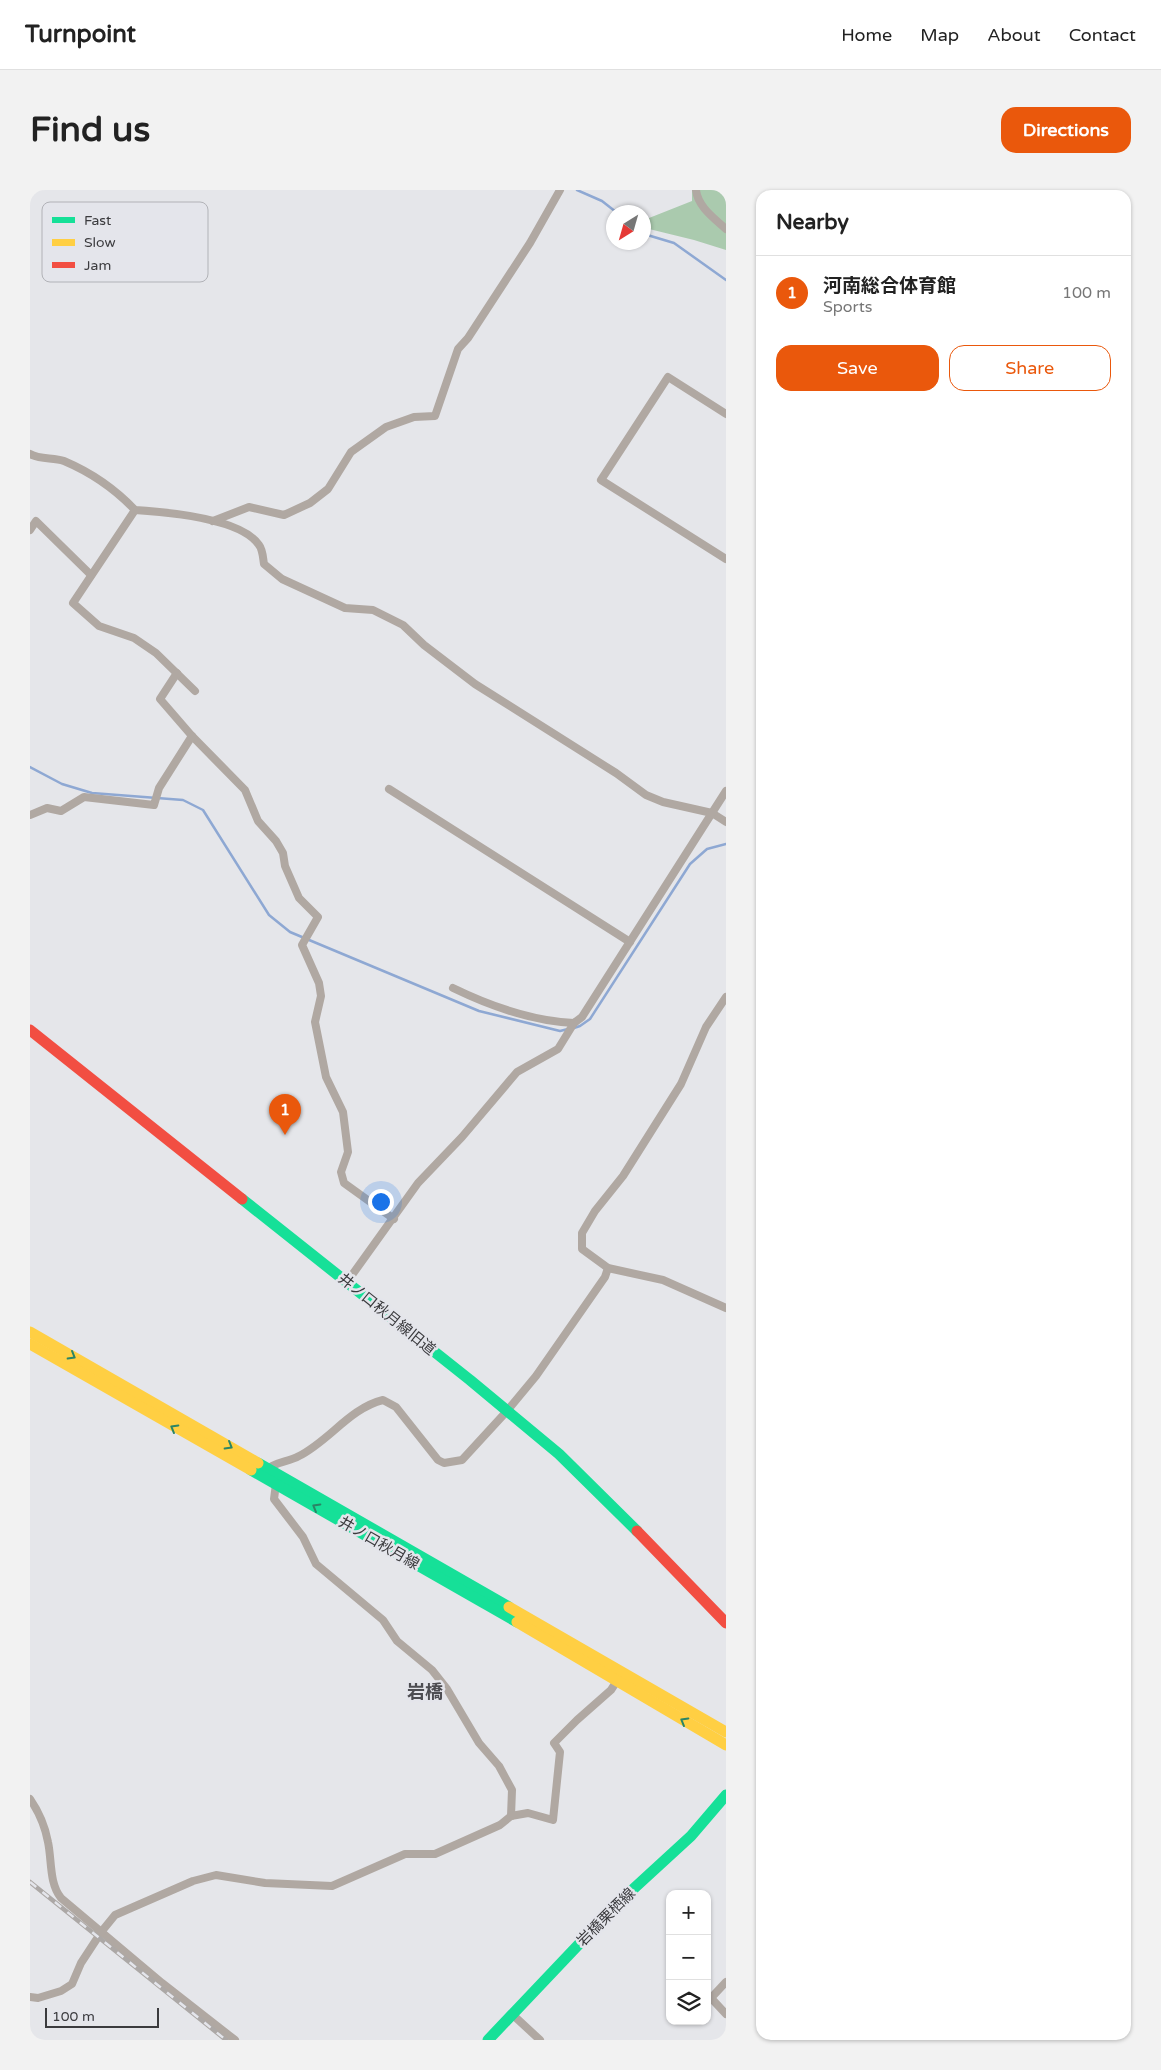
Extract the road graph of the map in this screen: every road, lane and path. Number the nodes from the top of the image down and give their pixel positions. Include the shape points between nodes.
1 (560, 190) edge
2 (696, 190) edge
3 (726, 229) edge
4 (726, 414) edge
5 (30, 454) edge
6 (135, 510) junction
7 (213, 520) junction
8 (30, 530) edge
9 (726, 559) edge
10 (91, 575) junction
11 (178, 673) junction
12 (195, 691) dead end
13 (192, 736) junction
14 (388, 789) dead end
15 (726, 791) edge
16 (712, 814) junction
17 (30, 815) edge
18 (726, 822) edge
19 (630, 942) junction
20 (453, 988) dead end
21 (726, 997) edge
22 (723, 1009) edge
23 (574, 1023) junction
24 (30, 1030) edge
25 (394, 1219) junction
26 (608, 1268) junction
27 (347, 1282) junction
28 (726, 1308) edge
29 (30, 1332) edge
30 (30, 1344) edge
31 (507, 1411) junction
32 (265, 1472) junction
33 (276, 1484) junction
34 (725, 1620) edge
35 (620, 1676) junction
36 (726, 1732) edge
37 (726, 1745) edge
38 (726, 1796) edge
39 (30, 1799) edge
40 (511, 1816) junction
41 (102, 1931) junction
42 (726, 1982) edge
43 (30, 1997) edge
44 (726, 2014) edge
45 (512, 2015) junction
46 (235, 2040) edge
47 (488, 2040) edge
48 (540, 2040) edge

1 - 7 street via 530,243 468,338 458,348 435,416 414,417 386,427 351,452 328,489 310,503 284,515 248,507
2 - 3 street via 697,198
4 - 9 street via 668,377 601,480
5 - 6 street via 63,460 102,482
6 - 7 street
6 - 10 street
7 - 16 street via 248,535 260,546 264,564 282,579 345,608 373,610 403,626 475,684 646,795
8 - 10 street via 36,521
10 - 11 street via 73,603 99,626 134,638
11 - 12 street
11 - 13 street via 160,699
13 - 17 street via 159,788 154,805 84,798 61,811 47,808
13 - 25 street via 245,790 258,821 283,853 299,898 318,917 302,945 319,983 321,996 314,1022 326,1077 343,1112 348,1152 341,1172 344,1183
14 - 19 street
15 - 16 street
16 - 18 street
16 - 19 street
19 - 23 street via 582,1016
20 - 23 street via 484,1003 556,1022
21 - 22 street
22 - 26 street via 706,1027 681,1084 623,1176 582,1233 582,1249
23 - 25 street via 558,1049 517,1072 418,1183
24 - 27 main road, 井ノ口秋月線旧道
25 - 27 street
26 - 28 street via 663,1280
26 - 31 street via 536,1376
27 - 31 main road, 井ノ口秋月線旧道
29 -> 32 main road, 井ノ口秋月線
32 -> 30 main road, 井ノ口秋月線
31 - 32 street via 462,1460 444,1463 438,1460 396,1407 383,1400 370,1403 314,1447
31 - 34 main road, 井ノ口秋月線旧道 via 559,1454
32 - 33 main road, 井ノ口秋月線
32 - 35 main road, 井ノ口秋月線
35 -> 33 main road, 井ノ口秋月線
33 - 40 street via 274,1499 303,1537 316,1564 383,1620 397,1641 432,1670 447,1690 512,1790
35 - 36 main road, 井ノ口秋月線
37 -> 35 main road, 井ノ口秋月線
35 - 40 street via 611,1690 554,1743 560,1752 553,1820 528,1813
38 - 45 main road, 岩橋栗栖線 via 692,1836 618,1903
39 - 41 street via 39,1812 48,1841 55,1890
40 - 41 street via 500,1825 435,1854 405,1854 332,1886 265,1883 216,1875 193,1881 115,1915
41 - 43 street via 81,1963 72,1984 62,1991
41 - 46 street
42 - 44 street via 711,1998
45 - 47 main road, 岩橋栗栖線
45 - 48 street

